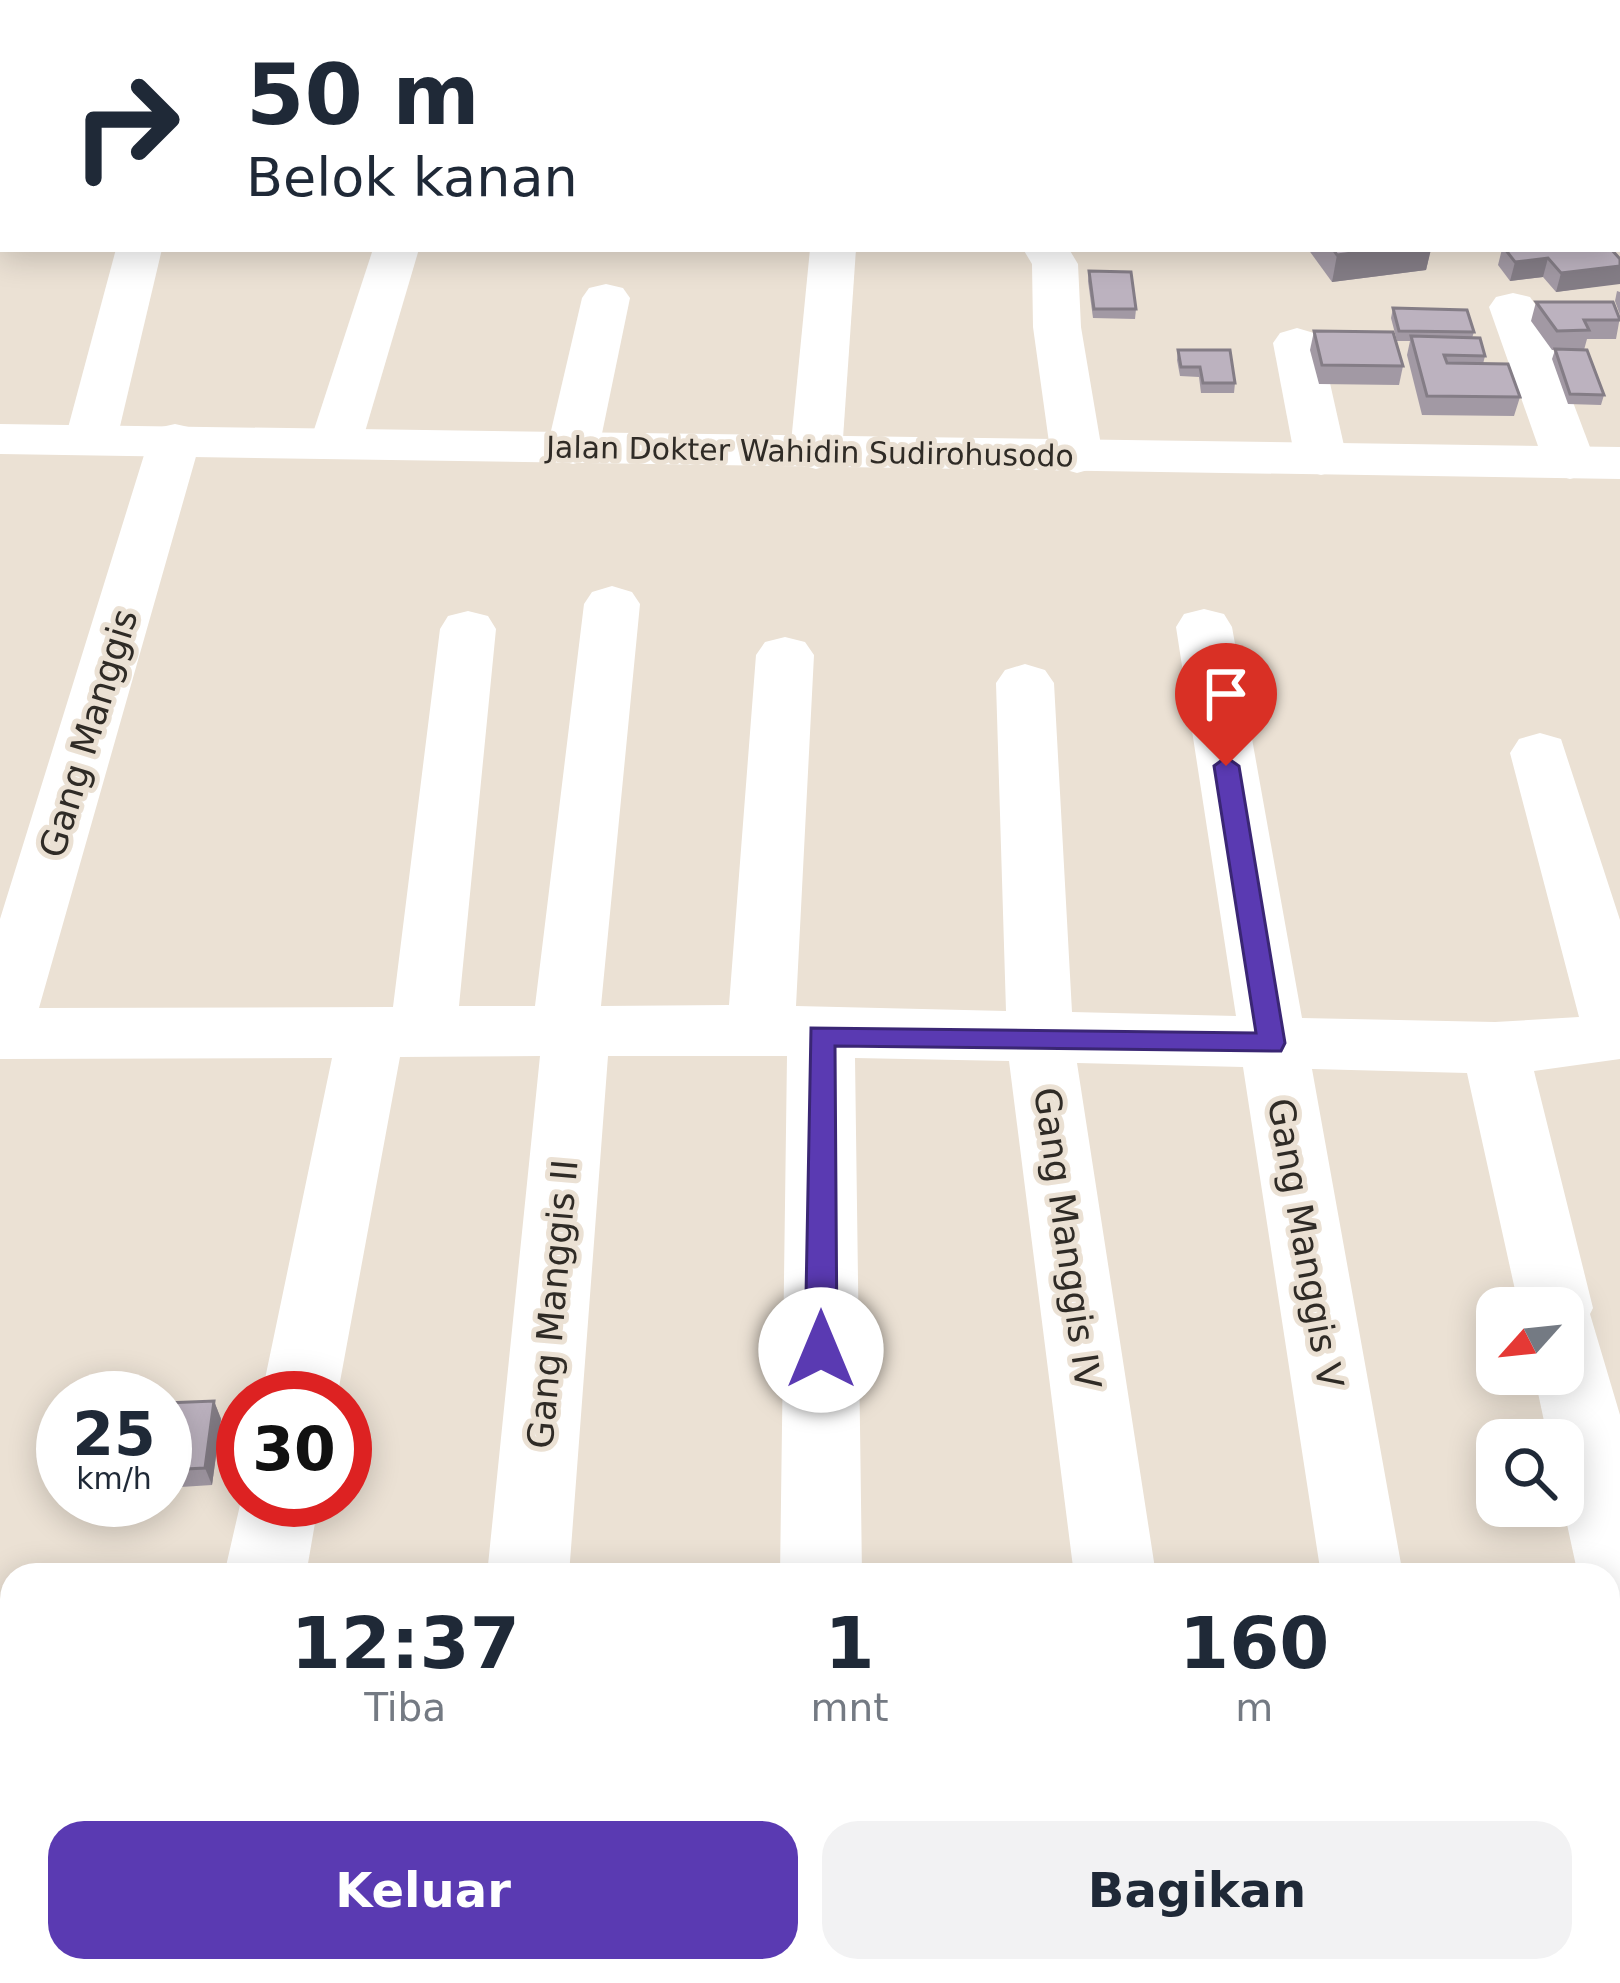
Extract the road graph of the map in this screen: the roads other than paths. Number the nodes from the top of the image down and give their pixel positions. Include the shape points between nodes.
1 (138, 255) edge
2 (394, 255) edge
3 (835, 261) edge
4 (1053, 265) edge
5 (607, 298) dead end
6 (1513, 307) dead end
7 (1297, 343) dead end
8 (0, 439) edge
9 (91, 439) junction
10 (175, 439) junction
11 (336, 442) junction
12 (573, 448) junction
13 (816, 453) junction
14 (1077, 457) junction
15 (1321, 459) junction
16 (1595, 463) edge
17 (612, 604) dead end
18 (1204, 627) dead end
19 (468, 629) dead end
20 (785, 655) dead end
21 (1024, 683) dead end
22 (1540, 753) dead end
23 (0, 1031) edge
24 (397, 1033) junction
25 (791, 1033) junction
26 (570, 1034) junction
27 (1040, 1039) junction
28 (1271, 1043) junction
29 (1496, 1048) junction
30 (1551, 1287) edge
31 (306, 1371) edge
32 (1577, 1395) edge
33 (274, 1527) edge
34 (267, 1563) edge
35 (529, 1563) edge
36 (820, 1563) edge
37 (1113, 1563) edge
38 (1360, 1563) edge
39 (1616, 1563) edge

1 - 9 street
2 - 11 street
3 - 13 street
4 - 14 street
5 - 12 street
6 - 16 street
7 - 15 street
8 - 9 street, Jalan Dokter Wahidin Sudirohusodo
9 - 10 street, Jalan Dokter Wahidin Sudirohusodo
10 - 11 street, Jalan Dokter Wahidin Sudirohusodo
10 - 23 street, Gang Manggis
11 - 12 street, Jalan Dokter Wahidin Sudirohusodo
12 - 13 street, Jalan Dokter Wahidin Sudirohusodo
13 - 14 street, Jalan Dokter Wahidin Sudirohusodo
14 - 15 street, Jalan Dokter Wahidin Sudirohusodo
15 - 16 street, Jalan Dokter Wahidin Sudirohusodo
17 - 26 street, Gang Manggis II
18 - 28 street, Gang Manggis V
19 - 24 street
20 - 25 street
21 - 27 street, Gang Manggis IV
22 - 29 street via 1615,1028 1597,1041
23 - 24 street
24 - 26 street
24 - 31 street
25 - 26 street
25 - 27 street
25 - 36 street
26 - 35 street, Gang Manggis II
27 - 28 street
27 - 37 street, Gang Manggis IV
28 - 29 street
28 - 38 street, Gang Manggis V
29 - 30 street
32 - 39 street
33 - 34 street

